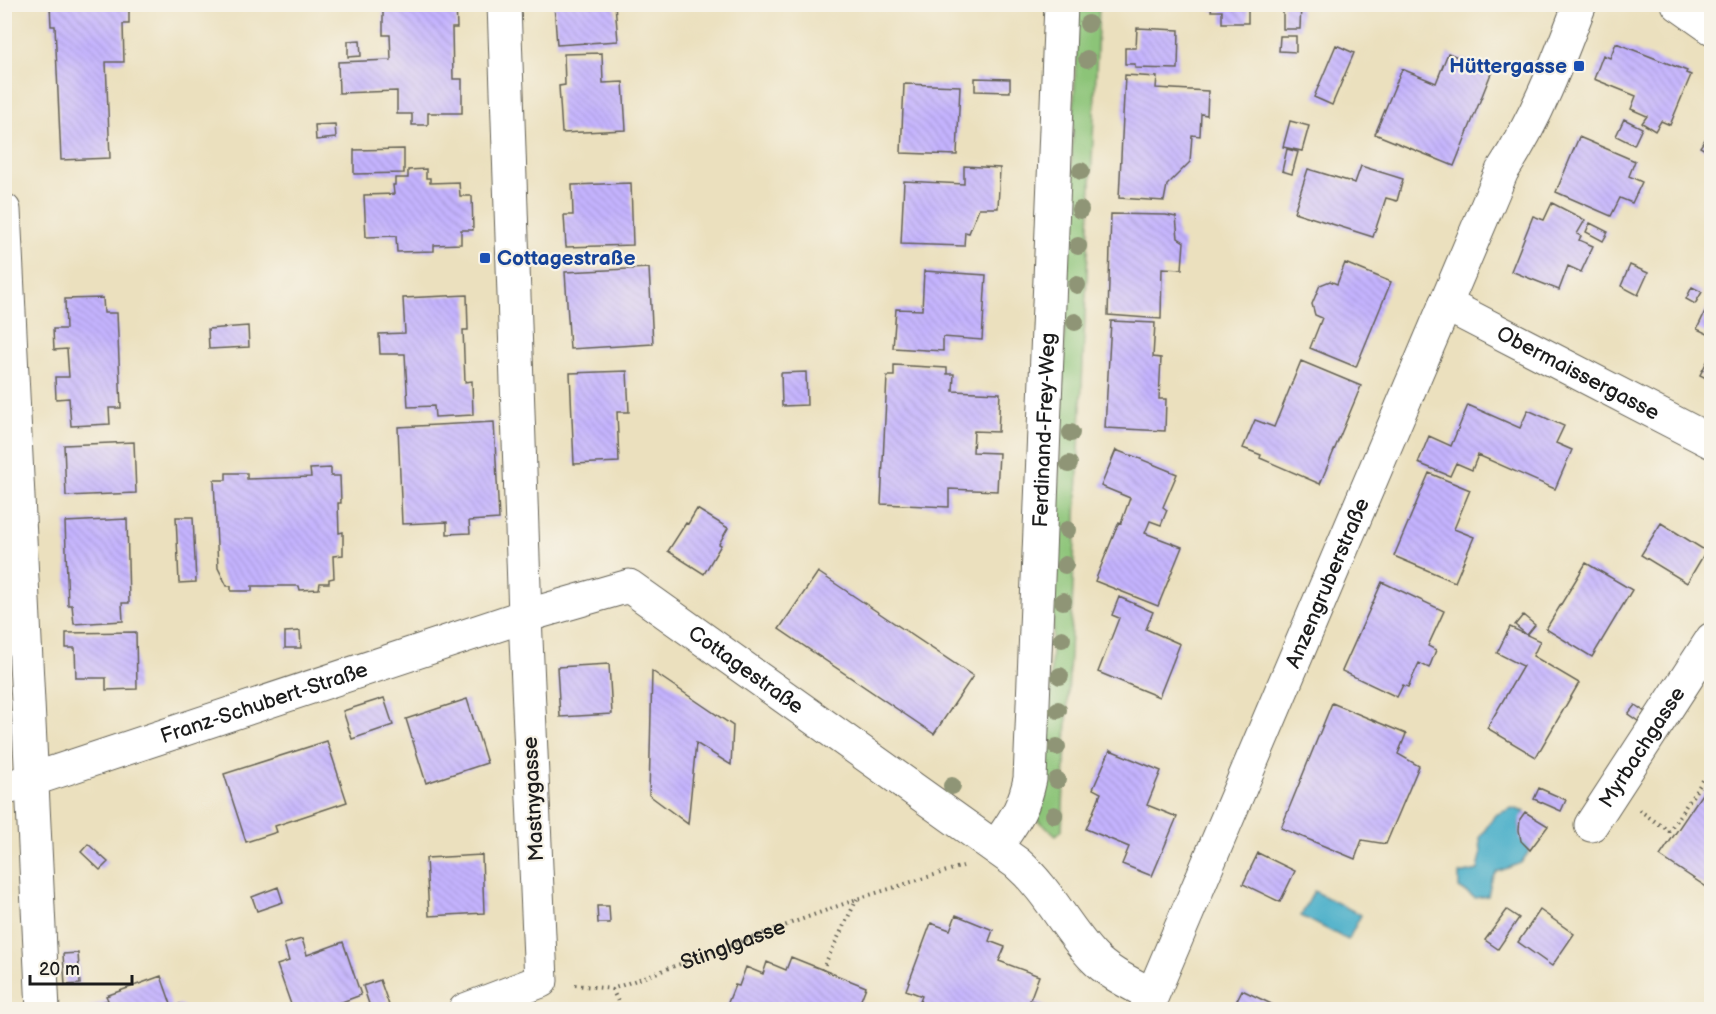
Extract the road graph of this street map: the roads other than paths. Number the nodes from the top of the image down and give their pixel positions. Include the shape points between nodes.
1 (504, 4) edge
2 (1061, 4) edge
3 (1563, 4) edge
4 (1580, 4) edge
5 (1678, 4) edge
6 (1712, 28) edge
7 (1502, 171) junction
8 (4, 210) edge
9 (1445, 303) junction
10 (1712, 442) edge
11 (525, 616) junction
12 (1712, 639) edge
13 (18, 785) edge
14 (1591, 825) dead end
15 (996, 847) junction
16 (1149, 1002) edge
17 (43, 1010) edge
18 (465, 1010) edge

1 - 11 street
2 - 15 street, Ferdinand-Frey-Weg via 1030,779 1020,812
3 - 7 street, Anzengruberstraße via 1517,117
4 - 7 street, Anzengruberstraße via 1529,126
5 - 6 street
7 - 9 street, Anzengruberstraße
8 - 13 street
9 - 10 street, Obermaissergasse
9 - 16 street, Anzengruberstraße
11 - 13 street, Franz-Schubert-Straße
11 - 15 street, Cottagestraße via 629,586
11 - 18 street, Mastnygasse via 541,981
12 - 14 street, Myrbachgasse
13 - 17 street
15 - 16 street, Cottagestraße via 1031,875 1095,959

